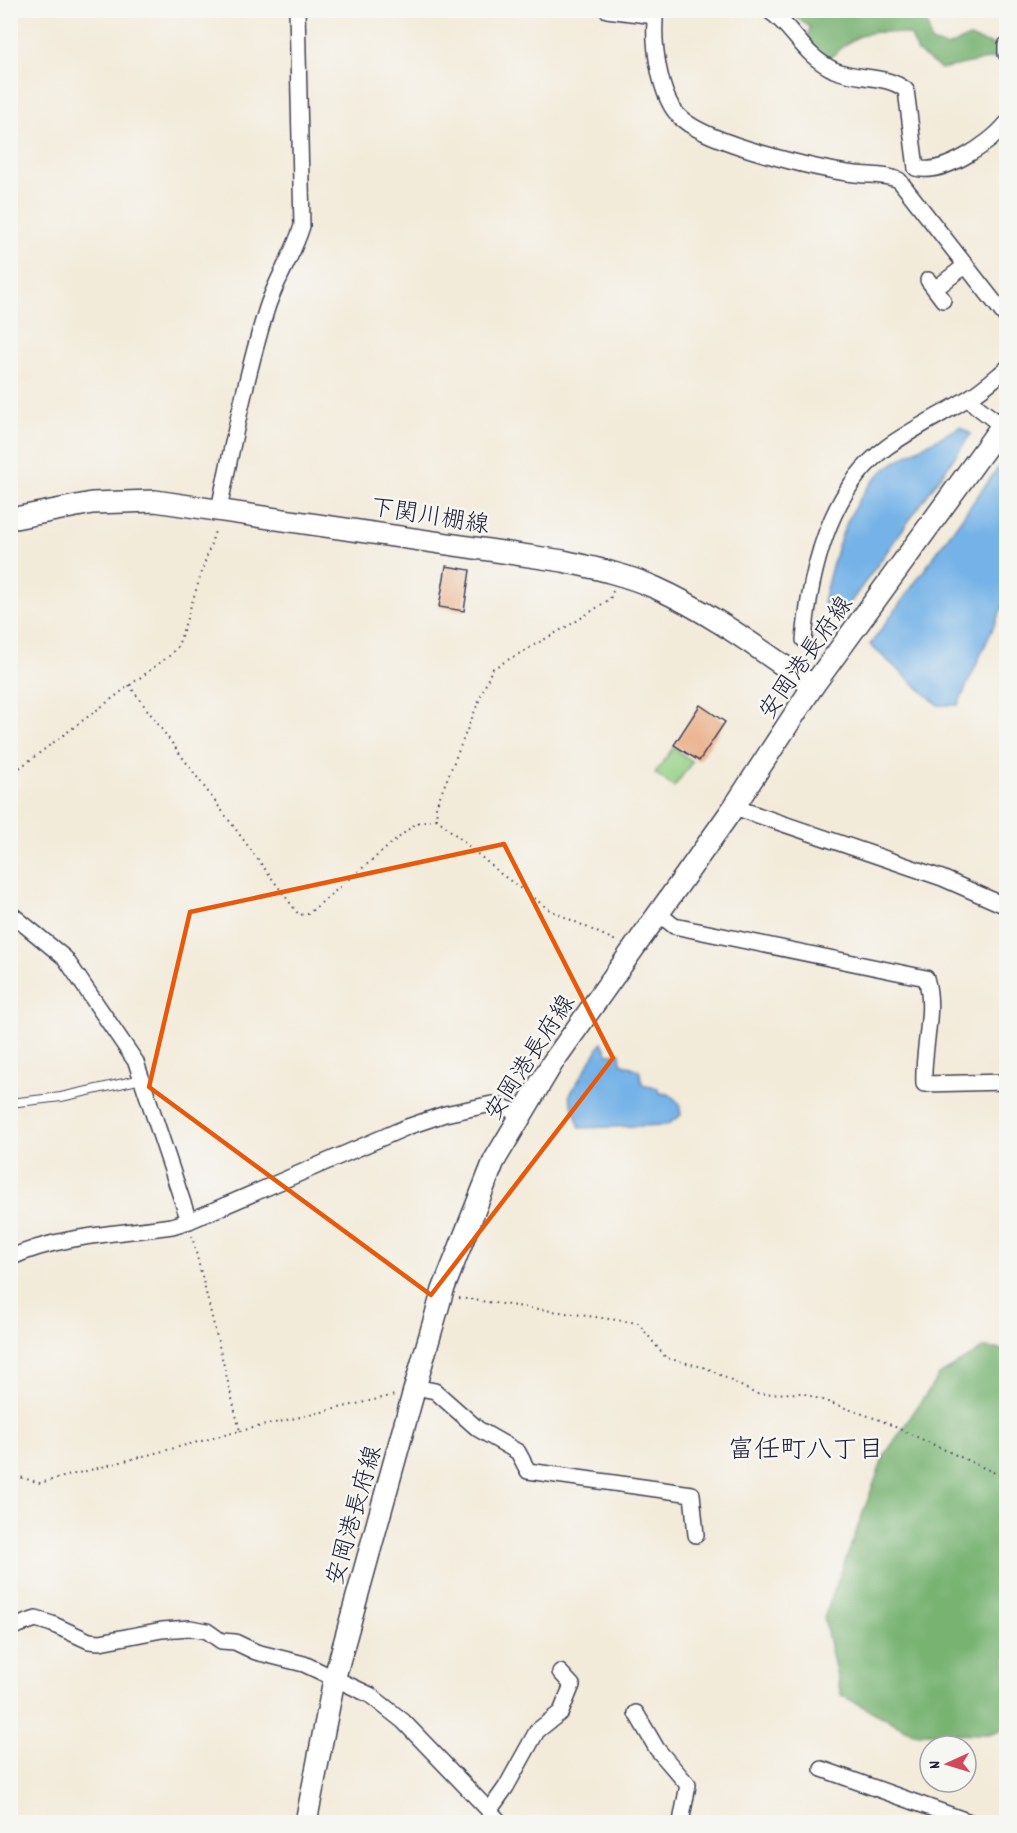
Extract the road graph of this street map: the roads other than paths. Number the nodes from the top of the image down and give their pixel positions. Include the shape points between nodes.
1 (297, 10) edge
2 (607, 10) edge
3 (768, 10) edge
4 (656, 13) edge
5 (1006, 45) edge
6 (1006, 54) edge
7 (1006, 124) edge
8 (916, 168) junction
9 (899, 180) junction
10 (966, 265) junction
11 (935, 290) dead end
12 (1006, 317) edge
13 (1006, 369) edge
14 (972, 396) junction
15 (1004, 423) edge
16 (219, 509) junction
17 (10, 519) edge
18 (804, 640) dead end
19 (813, 686) junction
20 (734, 807) junction
21 (1006, 906) edge
22 (10, 913) edge
23 (658, 913) junction
24 (142, 1079) junction
25 (1006, 1082) edge
26 (10, 1103) edge
27 (521, 1113) junction
28 (189, 1221) junction
29 (10, 1258) edge
30 (415, 1390) junction
31 (696, 1535) dead end
32 (10, 1628) edge
33 (560, 1672) dead end
34 (334, 1680) junction
35 (636, 1713) dead end
36 (822, 1769) dead end
37 (489, 1811) junction
38 (306, 1822) edge
39 (500, 1822) edge
40 (681, 1822) edge
41 (970, 1822) edge

1 - 16 street via 302,226 266,309
2 - 4 street
3 - 8 street via 788,27 807,52 832,69 888,81 906,90
4 - 9 street via 658,64 667,94 676,113 691,125 751,150
5 - 6 street
7 - 8 street via 998,134 961,158 927,171
8 - 9 street
9 - 10 street
10 - 11 street
10 - 12 street
13 - 14 street
14 - 15 street via 975,405
14 - 18 street via 886,448 854,483 836,510 819,558
15 - 19 main road, 安岡港長府線
16 - 17 main road, 下関川棚線 via 155,501 92,503
16 - 19 main road, 下関川棚線 via 563,561 619,574 657,588 718,623
19 - 20 main road, 安岡港長府線
20 - 21 street via 942,878
20 - 23 main road, 安岡港長府線
22 - 24 street via 72,965 136,1062
23 - 25 street via 674,926 926,978 930,993 924,1084
23 - 27 main road, 安岡港長府線
24 - 26 lane via 61,1097
24 - 28 street
27 - 28 street via 492,1104 446,1114
27 - 30 main road, 安岡港長府線 via 465,1230 443,1290
28 - 29 street via 53,1243
30 - 31 street via 435,1391 478,1429 518,1452 528,1471 692,1494
30 - 34 main road, 安岡港長府線
32 - 34 street via 36,1619 100,1642 190,1628 207,1631 221,1641 304,1664
33 - 37 street via 572,1685 561,1712 537,1731
34 - 37 street via 370,1695 403,1722
34 - 38 main road, 安岡港長府線
35 - 40 street via 657,1749 688,1785
36 - 41 street
37 - 39 street

